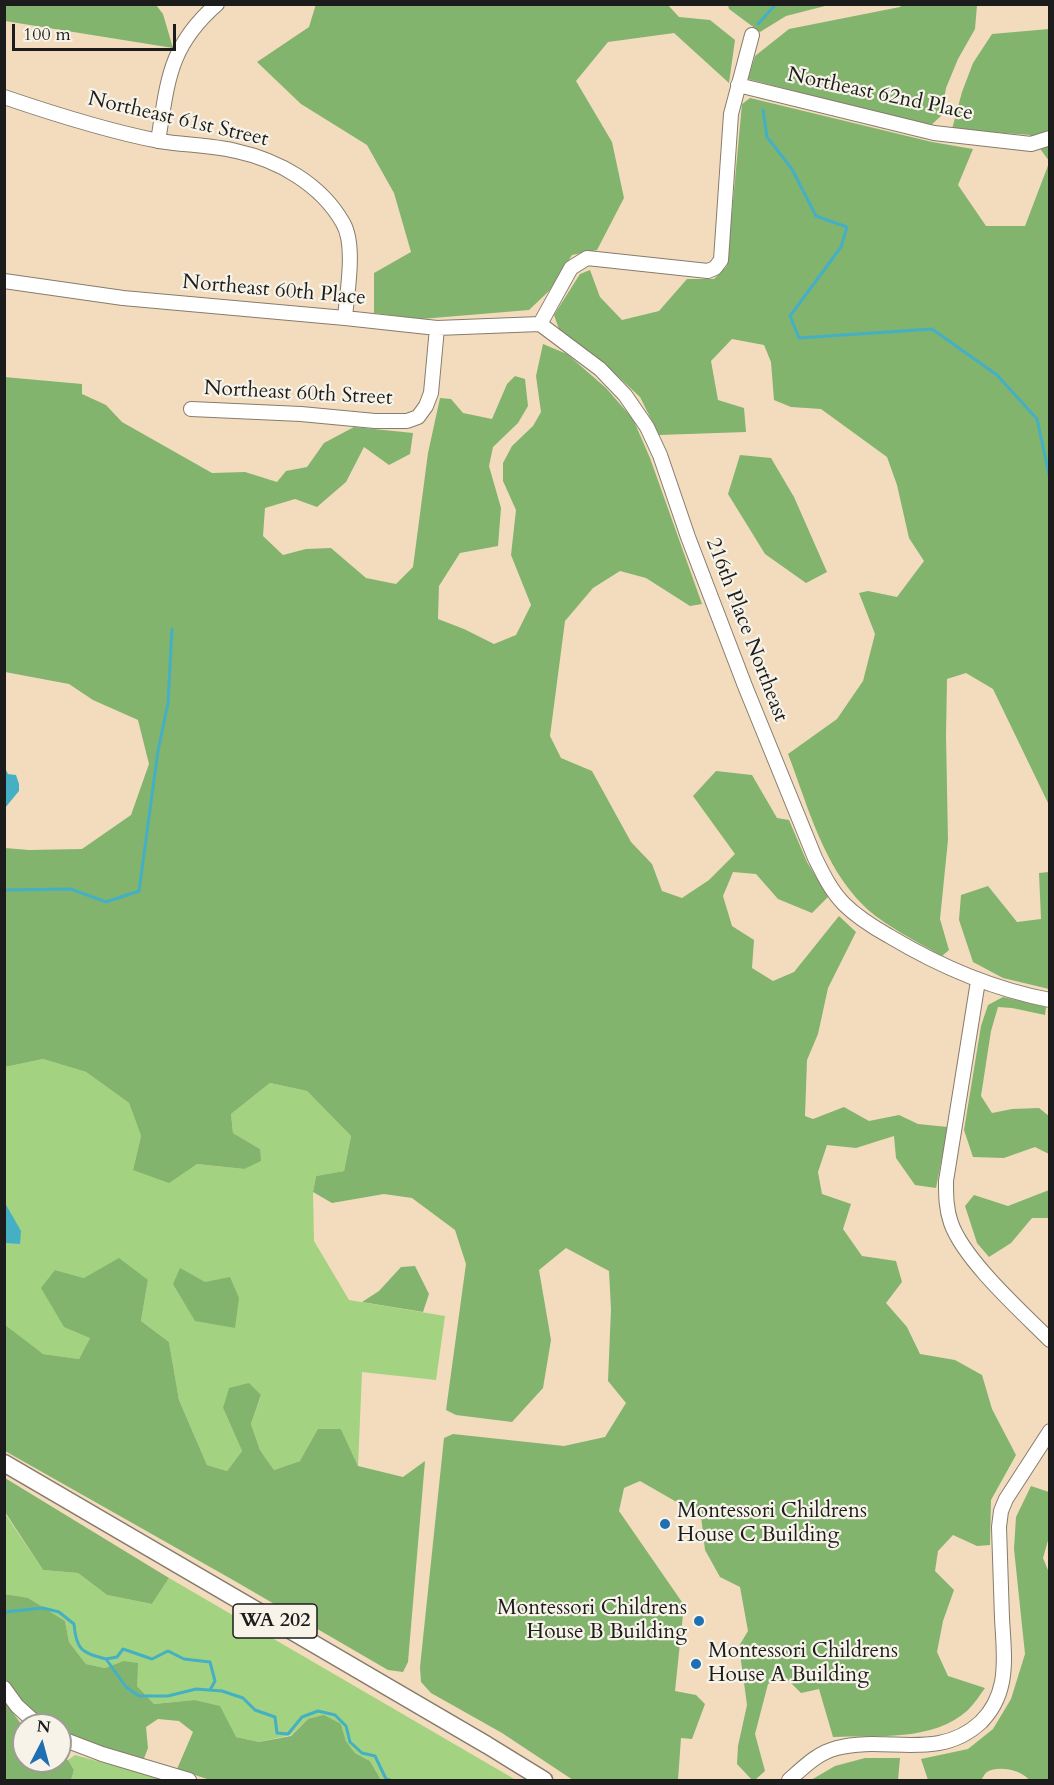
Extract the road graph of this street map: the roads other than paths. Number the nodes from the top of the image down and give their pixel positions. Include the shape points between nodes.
1 (217, 4) edge
2 (752, 35) dead end
3 (738, 85) junction
4 (4, 97) edge
5 (1050, 138) edge
6 (158, 141) junction
7 (4, 281) edge
8 (345, 318) junction
9 (540, 324) junction
10 (437, 328) junction
11 (191, 409) dead end
12 (978, 981) junction
13 (1050, 1000) edge
14 (1050, 1340) edge
15 (1050, 1431) edge
16 (4, 1463) edge
17 (4, 1688) edge
18 (25, 1713) edge
19 (72, 1743) edge
20 (189, 1780) edge
21 (544, 1780) edge
22 (789, 1780) edge

1 - 6 street via 198,20 174,62
2 - 3 street
3 - 5 street, Northeast 62nd Place via 934,133 1031,144
3 - 9 street via 731,114 721,260 715,268 708,271 587,258 571,268
4 - 6 street, Northeast 61st Street
6 - 8 street, Northeast 61st Street via 234,150 281,166 320,194 343,223 350,246
7 - 8 street, Northeast 60th Place via 123,298
8 - 10 street, Northeast 60th Place
9 - 10 street, Northeast 60th Place
9 - 12 street, 216th Place Northeast via 600,369 625,395 647,427 745,686 827,883 866,923 913,951
10 - 11 street, Northeast 60th Street via 431,393 418,417 407,421
12 - 13 street, 216th Place Northeast
12 - 14 street via 946,1181 950,1222 969,1254
15 - 22 street via 1001,1511 1002,1682 985,1718 953,1741 837,1748 813,1758
16 - 21 main road, WA 202
17 - 18 street
19 - 20 street

